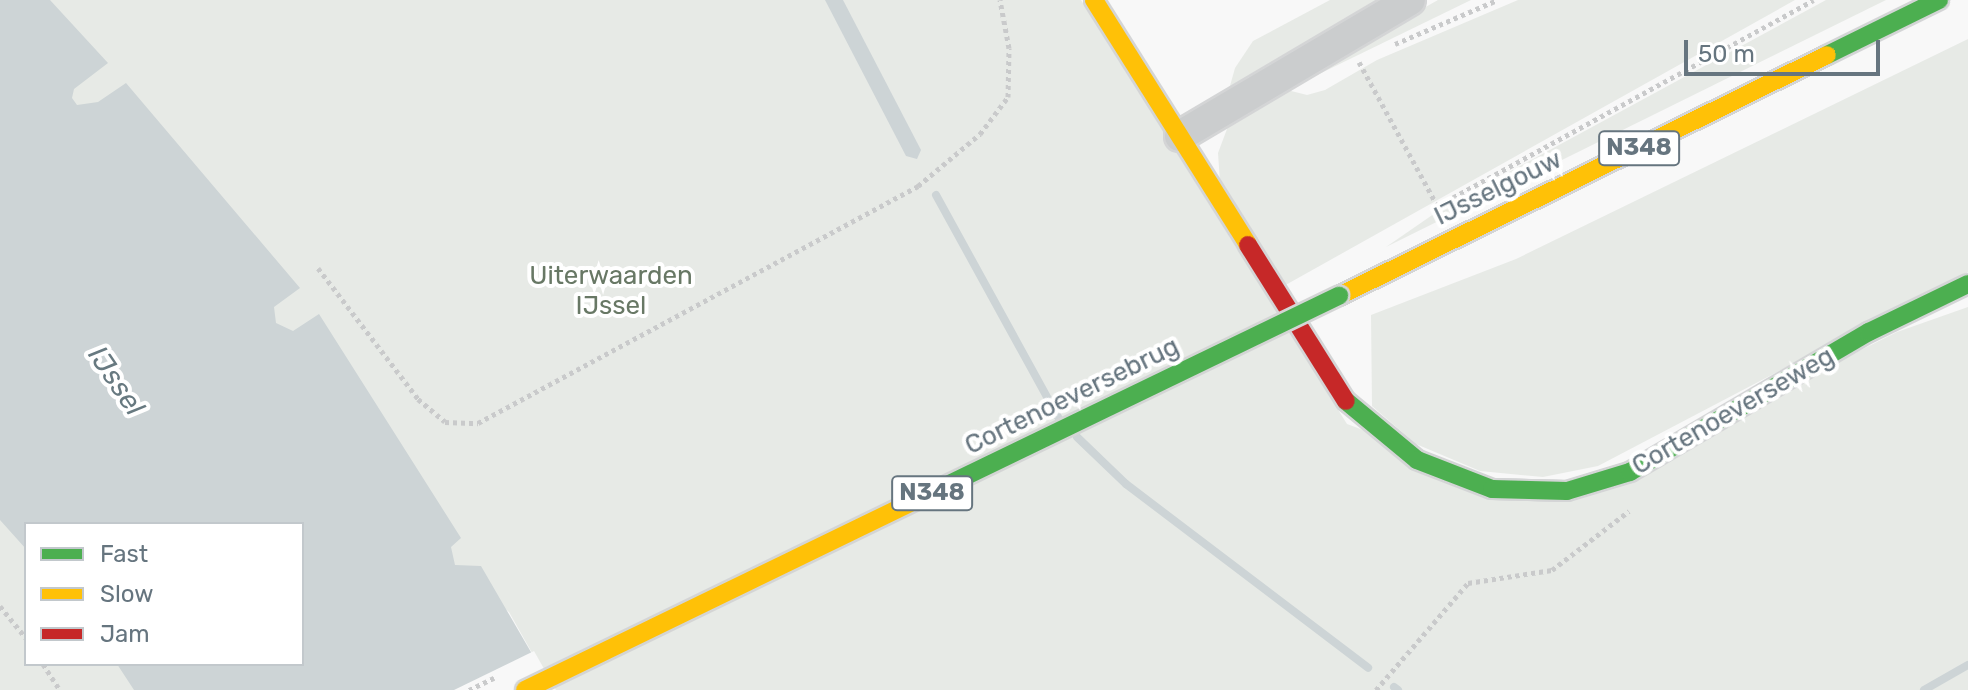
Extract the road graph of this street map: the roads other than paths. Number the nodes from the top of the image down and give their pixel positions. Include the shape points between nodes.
1 (1094, 0) edge
2 (1410, 0) edge
3 (1939, 0) edge
4 (1180, 136) junction
5 (1968, 284) edge
6 (1339, 296) joint
7 (525, 690) edge

1 - 4 main road, Cortenoeverseweg
2 - 4 street
3 - 6 main road, IJsselgouw / N348
4 - 5 main road, Cortenoeverseweg via 1352,411 1417,460 1492,489 1567,491 1630,472 1869,332
6 - 7 main road, Cortenoeversebrug / N348, bridge

